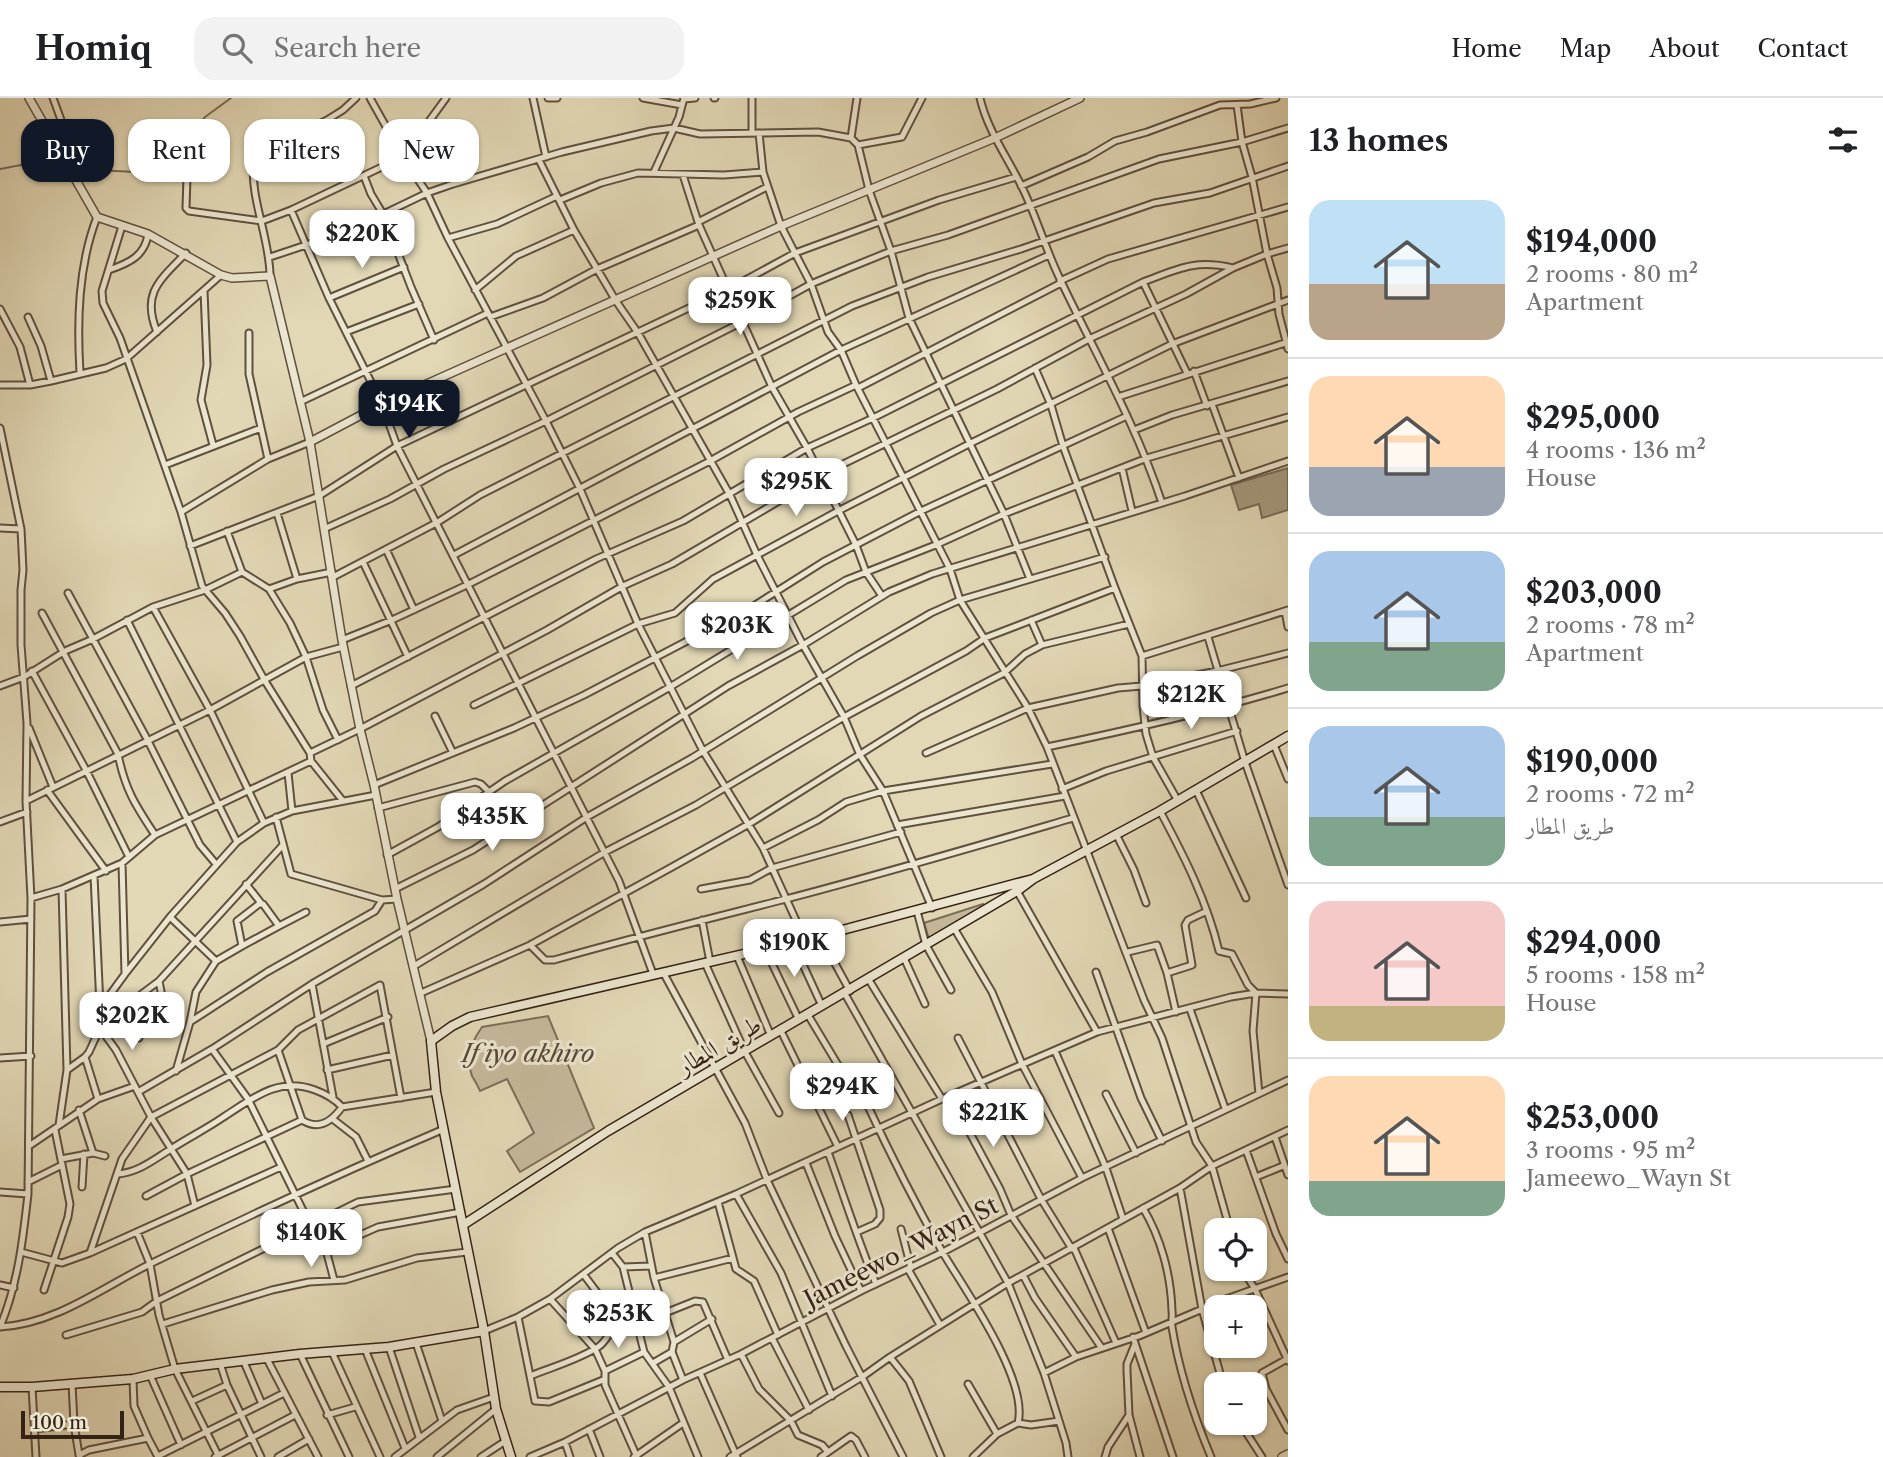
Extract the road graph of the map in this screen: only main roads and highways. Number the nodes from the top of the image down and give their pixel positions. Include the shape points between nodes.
1 (1288, 736) edge
2 (1033, 879) junction
3 (463, 1225) junction
4 (484, 1331) junction
5 (0, 1387) edge
6 (511, 1457) edge

1 - 2 main road, طريق المطار
2 - 3 main road, طريق المطار via 608,1131
2 - 3 main road, طريق المطار via 793,943 470,1017 452,1026 431,1041 436,1092
3 - 4 main road
4 - 5 main road via 390,1347 174,1369 133,1379
4 - 6 main road via 496,1409

